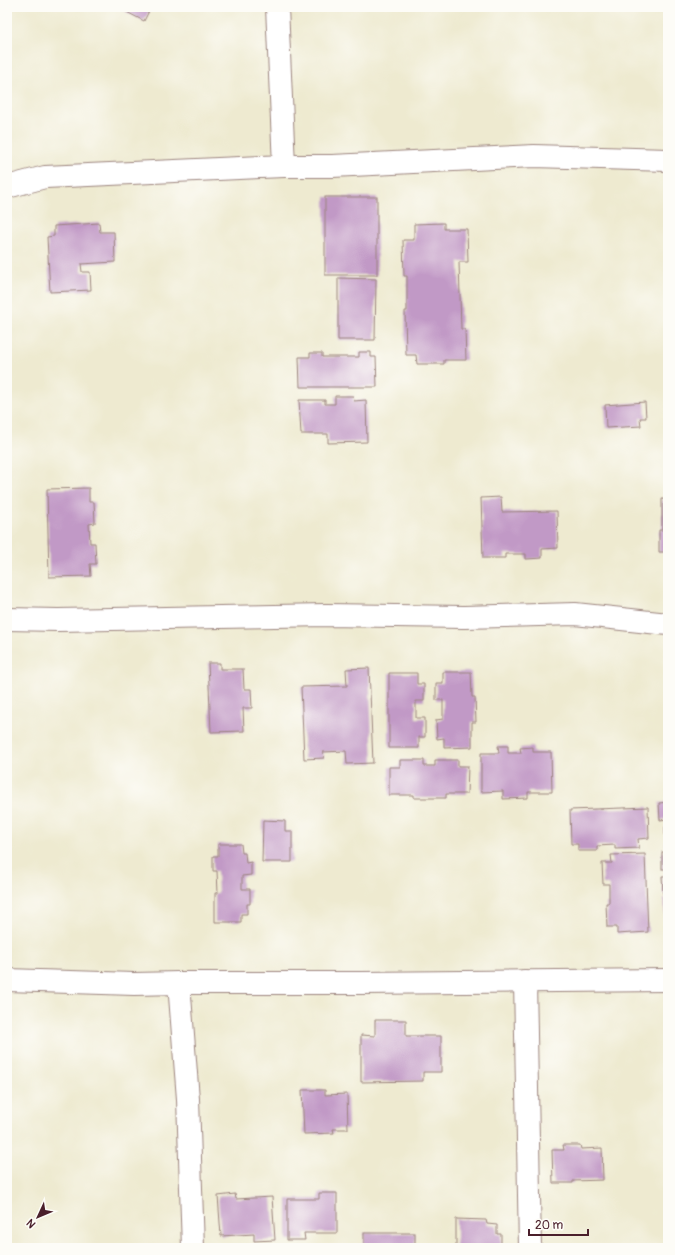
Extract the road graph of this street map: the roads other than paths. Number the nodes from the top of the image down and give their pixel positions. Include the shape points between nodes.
1 (278, 7) edge
2 (668, 160) edge
3 (284, 166) junction
4 (7, 187) edge
5 (7, 619) edge
6 (668, 624) edge
7 (7, 980) edge
8 (668, 980) edge
9 (524, 981) junction
10 (179, 983) junction
11 (193, 1248) edge
12 (530, 1248) edge

1 - 3 street
2 - 3 street via 534,156
3 - 4 street via 45,177
5 - 6 street via 326,615 464,617 575,614
7 - 10 street
8 - 9 street
9 - 10 street
9 - 12 street
10 - 11 street via 188,1099

